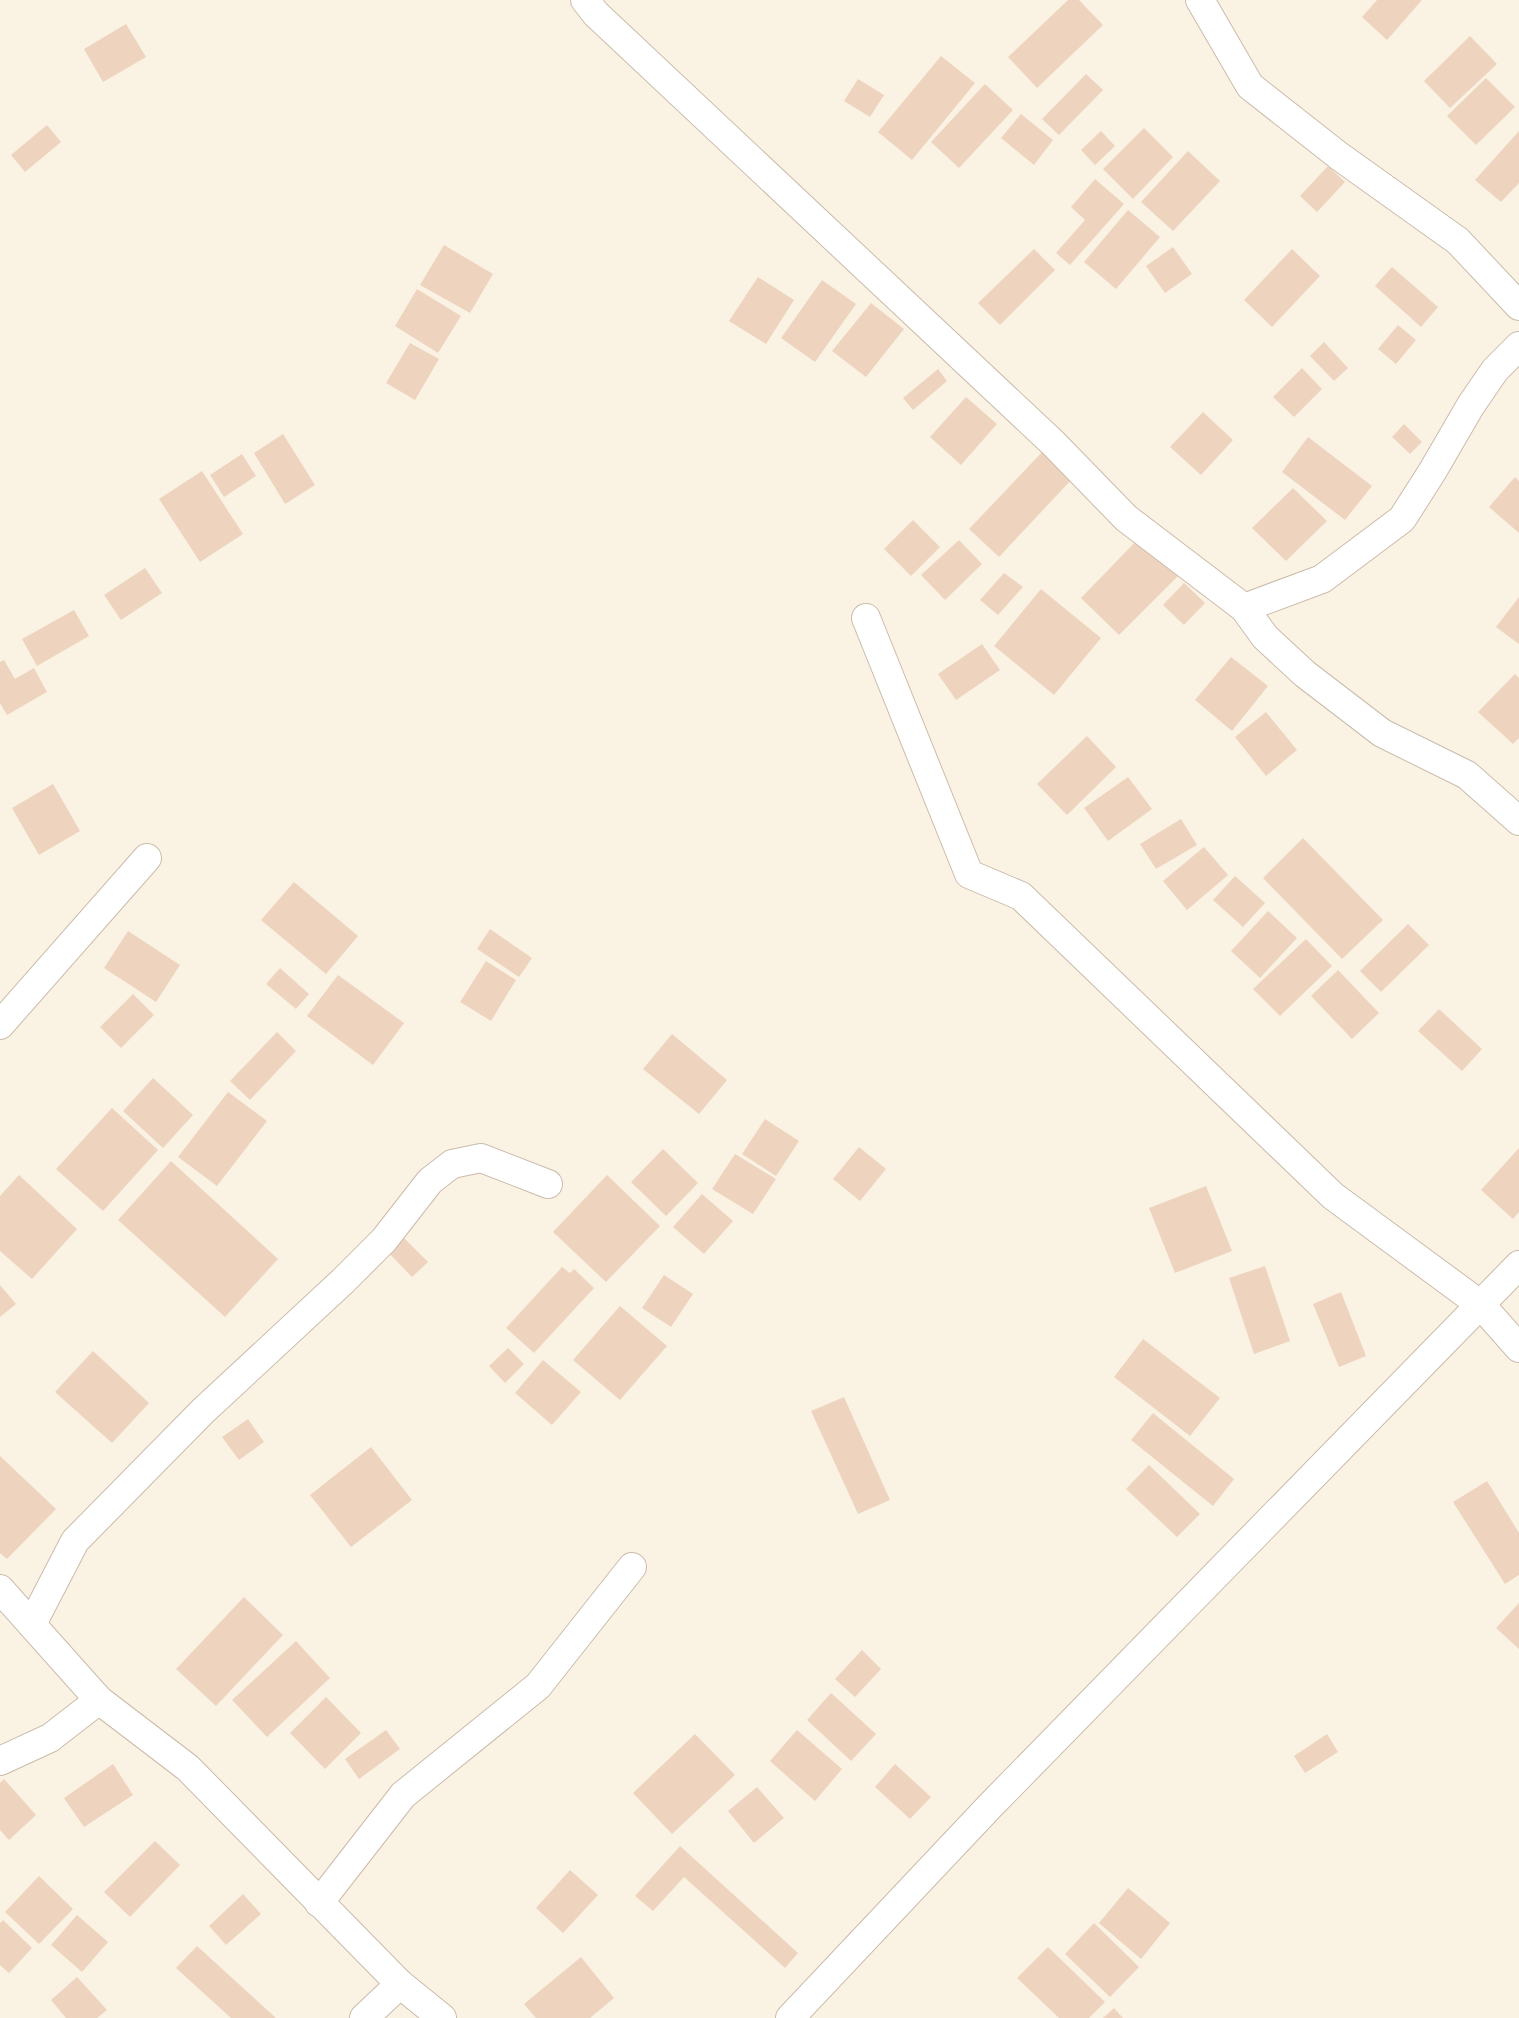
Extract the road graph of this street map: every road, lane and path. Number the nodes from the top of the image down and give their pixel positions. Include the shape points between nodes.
1 (585, 0) edge
2 (1200, 0) edge
3 (1519, 306) edge
4 (1519, 346) edge
5 (1244, 608) junction
6 (866, 618) dead end
7 (1519, 821) edge
8 (147, 858) dead end
9 (0, 1025) edge
10 (548, 1184) dead end
11 (1519, 1265) edge
12 (1481, 1305) junction
13 (1519, 1348) edge
14 (632, 1567) dead end
15 (0, 1589) edge
16 (32, 1624) junction
17 (99, 1700) junction
18 (0, 1761) edge
19 (319, 1903) junction
20 (400, 1984) junction
21 (364, 2018) edge
22 (442, 2018) edge
23 (790, 2018) edge

1 - 5 street via 1126,518
2 - 3 street via 1250,86 1458,241
4 - 5 street via 1471,405 1402,519 1322,579
5 - 7 street via 1265,637 1339,702 1382,733 1467,775
6 - 12 street via 969,874 1021,896 1333,1196
8 - 9 street
10 - 16 street via 481,1158 452,1164 430,1181 384,1240 75,1541
11 - 12 street
12 - 13 street
12 - 23 street
14 - 19 street via 538,1686 403,1795
15 - 16 street
16 - 17 street
17 - 18 street via 50,1738
17 - 19 street via 188,1768
19 - 20 street
20 - 21 street
20 - 22 street

